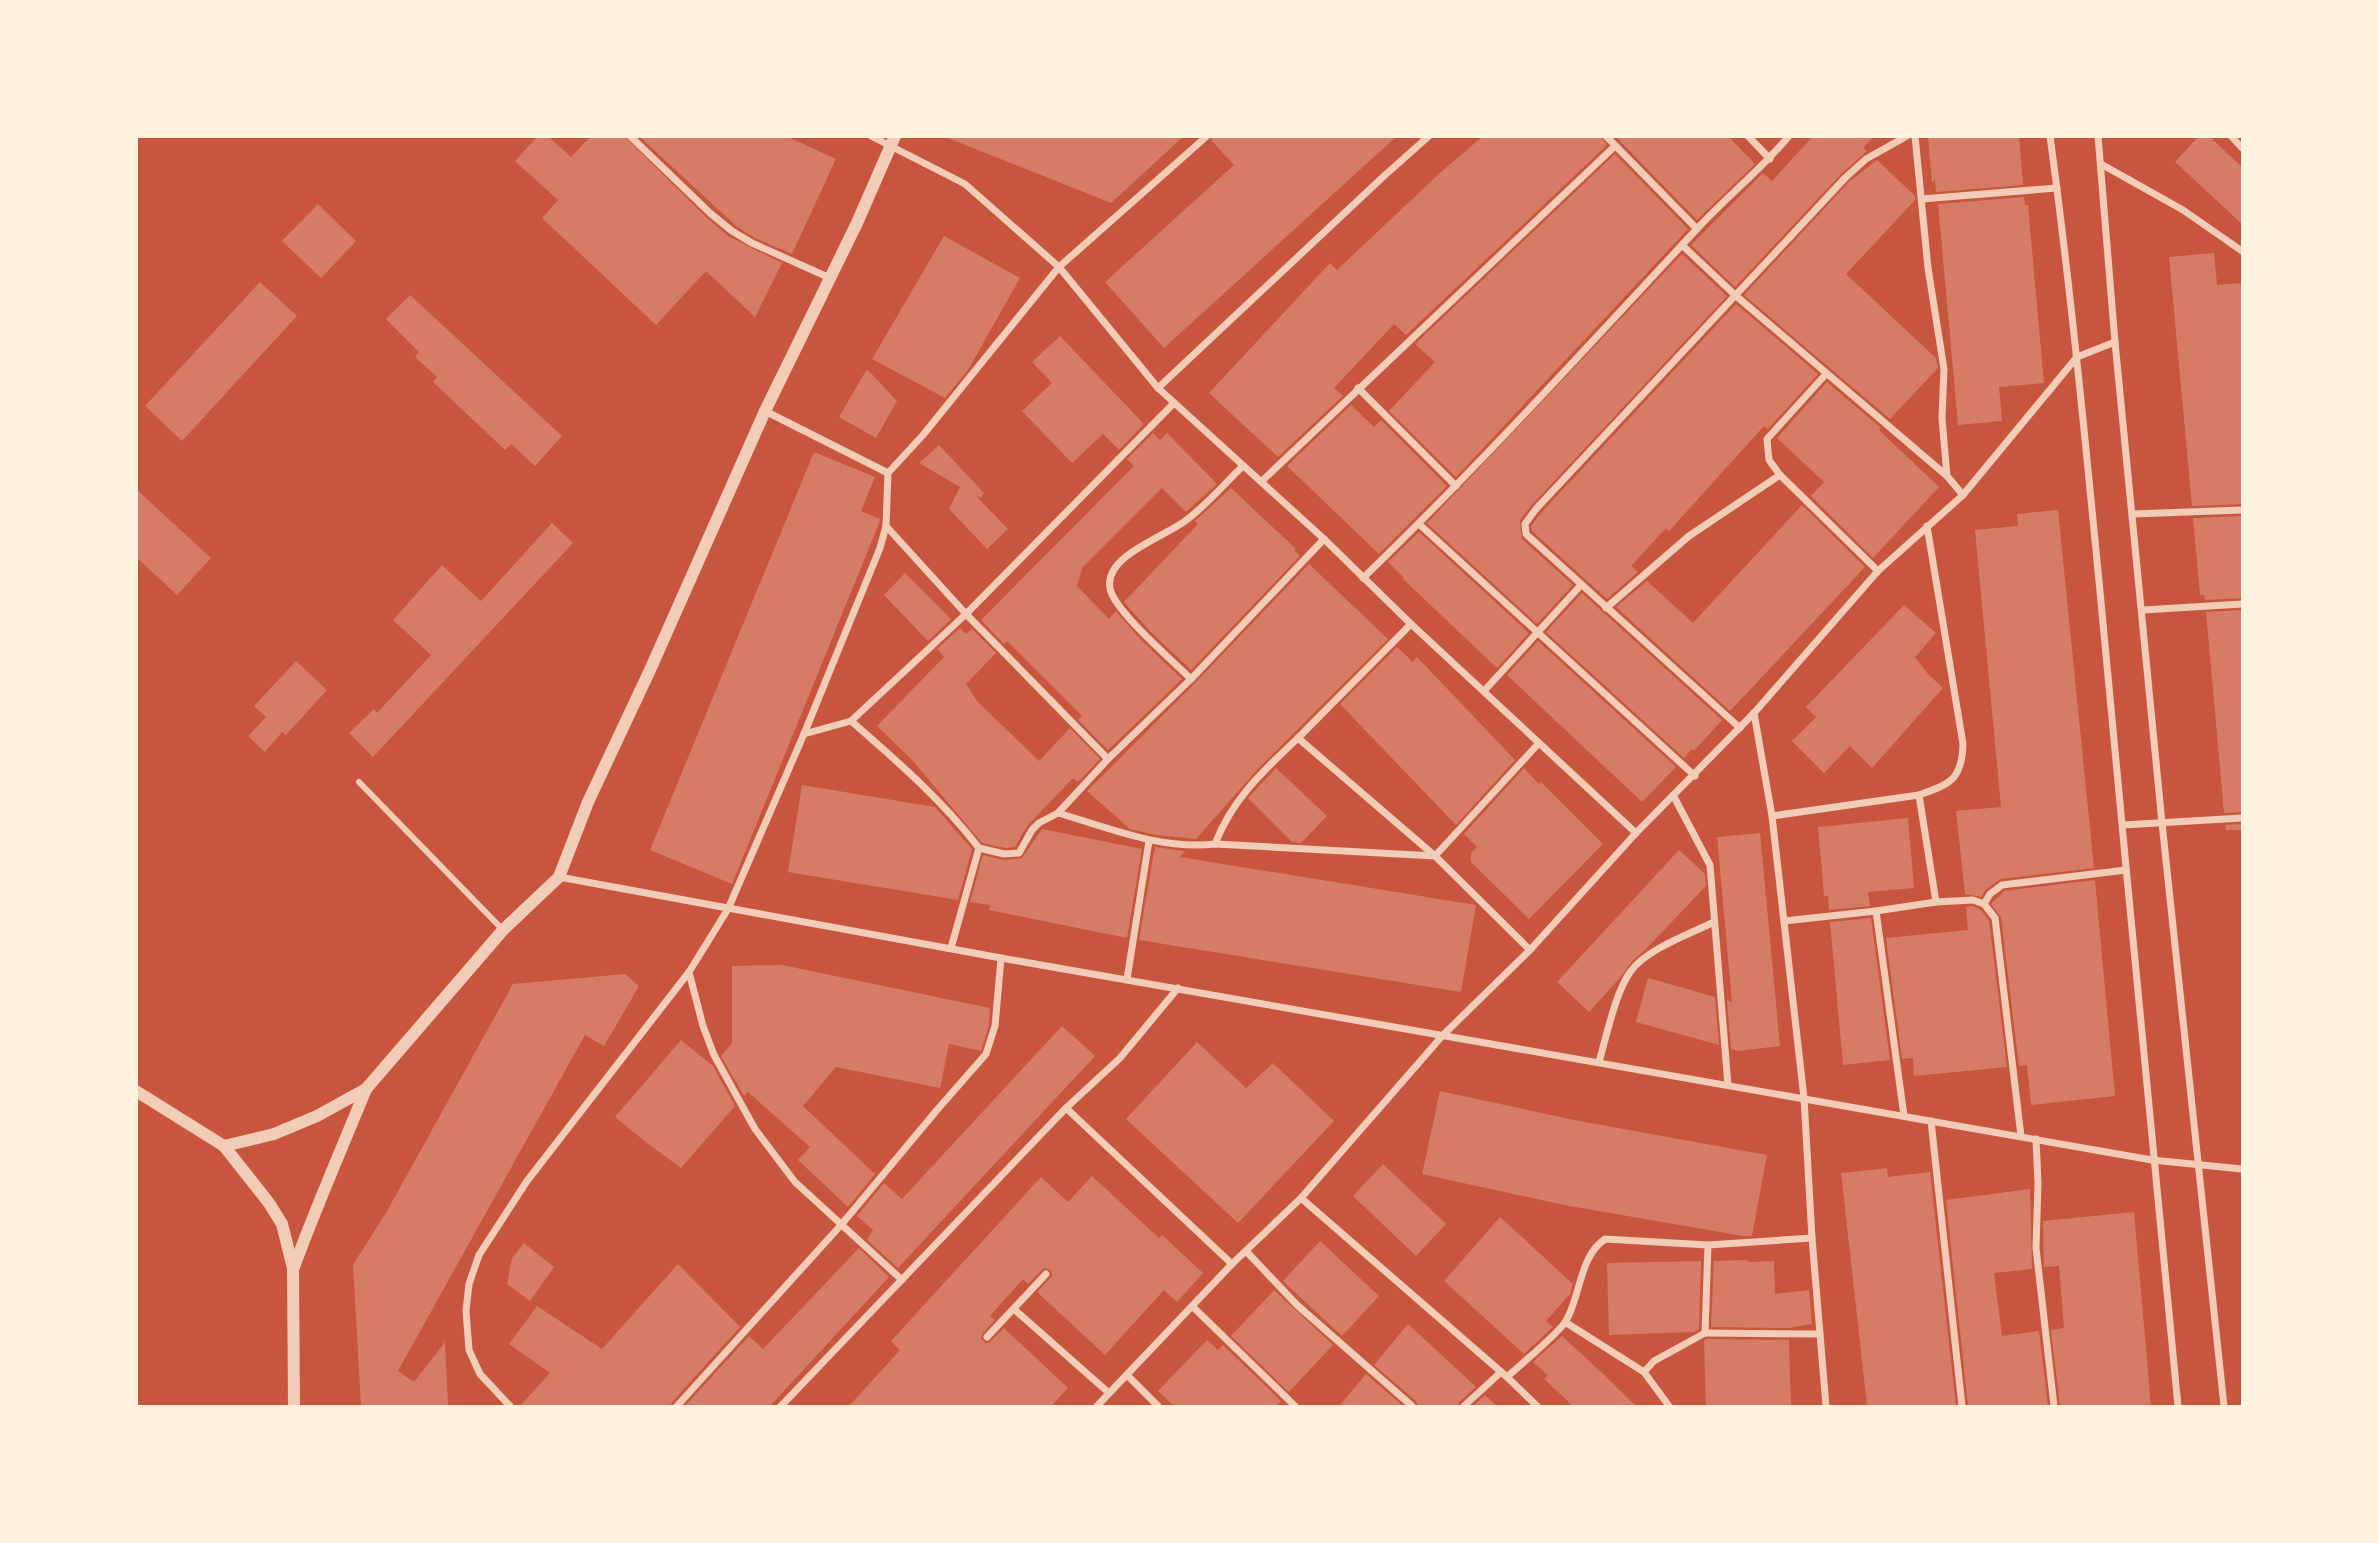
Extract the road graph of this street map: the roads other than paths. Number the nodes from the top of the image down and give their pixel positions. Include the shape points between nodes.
1 (630, 136) edge
2 (871, 136) edge
3 (1207, 136) edge
4 (1429, 136) edge
5 (1606, 136) edge
6 (1748, 136) edge
7 (1789, 136) edge
8 (1907, 136) edge
9 (1915, 136) edge
10 (2050, 136) edge
11 (2098, 136) edge
12 (2231, 136) edge
13 (893, 142) edge
14 (1615, 146) junction
15 (2242, 148) edge
16 (1770, 159) junction
17 (2101, 164) junction
18 (2057, 188) junction
19 (1922, 199) junction
20 (1697, 229) junction
21 (1682, 245) junction
22 (2242, 251) edge
23 (1059, 267) junction
24 (830, 278) junction
25 (1735, 295) junction
26 (2115, 342) junction
27 (2077, 356) junction
28 (1826, 374) junction
29 (1158, 388) junction
30 (1358, 388) junction
31 (1174, 403) junction
32 (765, 411) junction
33 (1244, 466) junction
34 (888, 472) junction
35 (1780, 475) junction
36 (1947, 476) junction
37 (1262, 481) junction
38 (1456, 486) junction
39 (1963, 495) junction
40 (2242, 510) edge
41 (2133, 513) junction
42 (1419, 524) junction
43 (886, 526) junction
44 (1927, 526) junction
45 (1324, 539) junction
46 (1878, 571) junction
47 (1363, 578) junction
48 (1580, 586) junction
49 (2242, 604) edge
50 (1606, 608) junction
51 (2143, 610) junction
52 (966, 614) junction
53 (1411, 624) junction
54 (1537, 634) junction
55 (1191, 680) junction
56 (1484, 691) junction
57 (1754, 713) junction
58 (851, 721) junction
59 (1740, 729) junction
60 (804, 734) junction
61 (1298, 738) junction
62 (1539, 743) junction
63 (1108, 759) junction
64 (1695, 776) junction
65 (359, 782) dead end
66 (1673, 795) junction
67 (1919, 795) junction
68 (1058, 813) junction
69 (1772, 816) junction
70 (2242, 818) edge
71 (2162, 823) junction
72 (2123, 825) junction
73 (1636, 833) junction
74 (1149, 841) junction
75 (1216, 844) junction
76 (979, 848) junction
77 (1435, 856) junction
78 (2126, 870) junction
79 (559, 877) junction
80 (1936, 902) junction
81 (1984, 904) junction
82 (728, 909) junction
83 (1876, 911) junction
84 (1784, 921) junction
85 (1714, 922) junction
86 (503, 930) junction
87 (951, 948) junction
88 (1530, 950) junction
89 (1001, 958) junction
90 (689, 972) junction
91 (1127, 979) junction
92 (1178, 988) junction
93 (1443, 1035) junction
94 (1599, 1062) junction
95 (1728, 1085) junction
96 (366, 1089) junction
97 (136, 1091) edge
98 (1804, 1098) junction
99 (1066, 1108) junction
100 (1905, 1116) junction
101 (1931, 1121) junction
102 (2021, 1136) junction
103 (2036, 1139) junction
104 (224, 1146) junction
105 (2152, 1160) junction
106 (2199, 1164) junction
107 (2242, 1169) edge
108 (1301, 1198) junction
109 (841, 1225) junction
110 (1812, 1238) junction
111 (1708, 1245) junction
112 (1245, 1251) junction
113 (1232, 1264) junction
114 (293, 1268) junction
115 (1046, 1274) dead end
116 (902, 1280) junction
117 (1193, 1307) junction
118 (1014, 1309) junction
119 (1565, 1322) junction
120 (1704, 1333) junction
121 (1820, 1334) junction
122 (987, 1338) dead end
123 (1644, 1372) junction
124 (1504, 1375) junction
125 (1127, 1376) junction
126 (1109, 1393) junction
127 (294, 1406) edge
128 (510, 1406) edge
129 (677, 1406) edge
130 (782, 1406) edge
131 (1097, 1406) edge
132 (1158, 1406) edge
133 (1295, 1406) edge
134 (1412, 1406) edge
135 (1464, 1406) edge
136 (1537, 1406) edge
137 (1669, 1406) edge
138 (1826, 1406) edge
139 (1962, 1406) edge
140 (2054, 1406) edge
141 (2178, 1406) edge
142 (2224, 1406) edge

1 - 24 street via 732,231
2 - 13 street
3 - 23 street
4 - 29 street
5 - 14 street
6 - 16 street
7 - 16 street
8 - 25 street via 1866,159 1845,178
9 - 19 street
10 - 18 street
11 - 17 street
12 - 15 street
13 - 23 street via 965,184
13 - 24 street
14 - 20 street
14 - 30 street
16 - 20 street
17 - 22 street via 2183,210
17 - 26 street
18 - 19 street
18 - 27 street
19 - 36 street via 1944,369
20 - 21 street
21 - 25 street
21 - 38 street
23 - 29 street
23 - 34 street
24 - 32 street
25 - 28 street
25 - 48 street via 1525,524 1527,534
26 - 27 street
26 - 41 street
27 - 39 street
27 - 72 street
28 - 35 street via 1767,439 1769,460
28 - 36 street
29 - 31 street
30 - 37 street
30 - 38 street
31 - 33 street
31 - 52 street
32 - 34 street
32 - 79 street via 588,802
33 - 37 street
33 - 55 street via 1185,521 1121,560 1110,578 1110,589 1122,610
34 - 43 street
35 - 46 street
35 - 50 street via 1689,536
36 - 39 street
37 - 45 street
38 - 42 street
39 - 44 street
40 - 41 street
41 - 51 street
42 - 47 street
42 - 54 street
43 - 52 street
43 - 60 street
44 - 46 street
44 - 67 street via 1963,744 1956,776
45 - 47 street
45 - 55 street
46 - 57 street
47 - 53 street
48 - 50 street
48 - 54 street
49 - 51 street
50 - 59 street
51 - 71 street
52 - 58 street
52 - 63 street
53 - 56 street
53 - 61 street
54 - 56 street
54 - 64 street
55 - 63 street
56 - 62 street
57 - 59 street
57 - 69 street
58 - 60 street
58 - 76 street via 946,808
59 - 64 street
60 - 82 street
61 - 75 street via 1247,788 1223,824
61 - 77 street
62 - 73 street
62 - 77 street
63 - 68 street
64 - 66 street
65 - 86 street
66 - 73 street
66 - 85 street via 1710,865
67 - 69 street
67 - 80 street
68 - 74 street
68 - 76 street via 1032,830 1019,853 1004,855
69 - 84 street
70 - 71 street
71 - 72 street
71 - 106 street
72 - 78 street
73 - 88 street
74 - 75 street
74 - 91 street
75 - 77 street
76 - 87 street
77 - 88 street
78 - 81 street via 2002,885
78 - 105 street
79 - 82 street
79 - 86 street
80 - 81 street via 1973,900
80 - 83 street
81 - 102 street via 1995,918
82 - 87 street
82 - 90 street
83 - 84 street
83 - 100 street
84 - 98 street
85 - 94 street via 1669,944 1629,972
85 - 95 street
86 - 96 street
87 - 89 street
88 - 93 street
89 - 91 street
89 - 109 street via 995,1027 986,1054
90 - 109 street via 714,1055 755,1129 795,1182
90 - 128 street via 527,1181 479,1255 466,1311 469,1350 480,1374
91 - 92 street
92 - 93 street
92 - 99 street via 1120,1058
93 - 94 street
93 - 108 street
94 - 95 street
95 - 98 street
96 - 104 street via 274,1134
96 - 114 street
97 - 104 street
98 - 100 street
98 - 110 street
99 - 113 street
99 - 116 street
100 - 101 street
101 - 102 street
101 - 139 street
102 - 103 street
103 - 105 street
103 - 140 street via 2036,1248
104 - 114 street via 282,1224
105 - 106 street
105 - 141 street
106 - 107 street
106 - 142 street
108 - 112 street
108 - 124 street
109 - 116 street
109 - 129 street
110 - 111 street
110 - 121 street
111 - 119 street via 1605,1239 1594,1247
111 - 120 street
112 - 113 street
112 - 134 street via 1297,1305
113 - 117 street
114 - 127 street
115 - 118 street
116 - 130 street
117 - 125 street
117 - 133 street
118 - 122 street
118 - 126 street
119 - 123 street
119 - 124 street
120 - 121 street
120 - 123 street via 1654,1361
121 - 138 street
123 - 137 street
124 - 135 street
124 - 136 street
125 - 126 street
125 - 132 street
126 - 131 street

